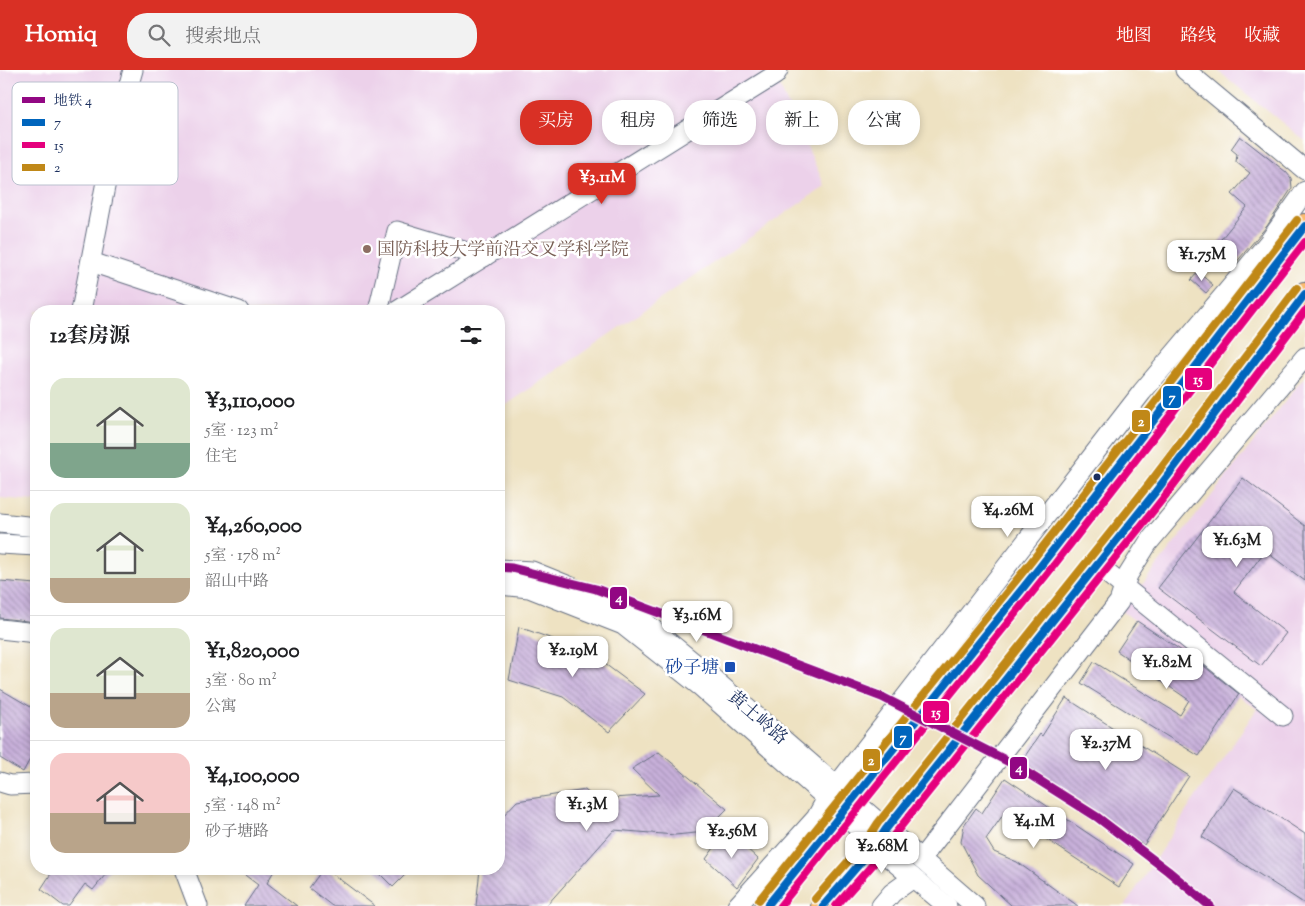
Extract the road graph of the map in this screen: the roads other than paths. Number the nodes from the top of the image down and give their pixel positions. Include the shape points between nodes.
1 (778, 70) edge
2 (1185, 70) edge
3 (1305, 170) edge
4 (106, 185) edge
5 (1305, 191) edge
6 (1305, 226) edge
7 (484, 257) junction
8 (91, 262) junction
9 (1305, 294) edge
10 (82, 305) edge
11 (221, 305) edge
12 (379, 305) edge
13 (407, 305) edge
14 (1305, 357) edge
15 (0, 523) edge
16 (30, 526) edge
17 (0, 544) edge
18 (30, 546) edge
19 (1097, 565) junction
20 (505, 569) edge
21 (505, 586) edge
22 (1124, 587) junction
23 (0, 629) edge
24 (30, 633) edge
25 (1283, 716) dead end
26 (0, 782) edge
27 (30, 784) edge
28 (840, 799) junction
29 (881, 837) junction
30 (921, 859) junction
31 (186, 875) edge
32 (913, 878) junction
33 (198, 906) edge
34 (738, 906) edge
35 (767, 906) edge
36 (823, 906) edge
37 (882, 906) edge
38 (947, 906) edge
39 (975, 906) edge

1 - 7 street via 775,76
2 - 3 street
4 - 8 street
5 - 28 street via 1268,243 1142,392
6 - 28 main road via 1121,466
7 - 12 street via 397,231
7 - 13 street
8 - 10 street
8 - 11 street
9 - 19 main road
14 - 22 street via 1148,543
15 - 16 street
17 - 18 street
19 - 22 street
19 - 29 main road
20 - 28 street, 黄土岭路 via 532,572 631,611 704,670
21 - 28 street, 黄土岭路 via 528,588 623,625
22 - 25 street
22 - 30 street via 1119,602
23 - 24 street
26 - 27 street
28 - 29 street
28 - 34 street via 816,818
28 - 35 main road
29 - 30 street
29 - 32 street
29 - 36 main road
30 - 39 street
31 - 33 street
32 - 37 street via 892,893
32 - 38 street

